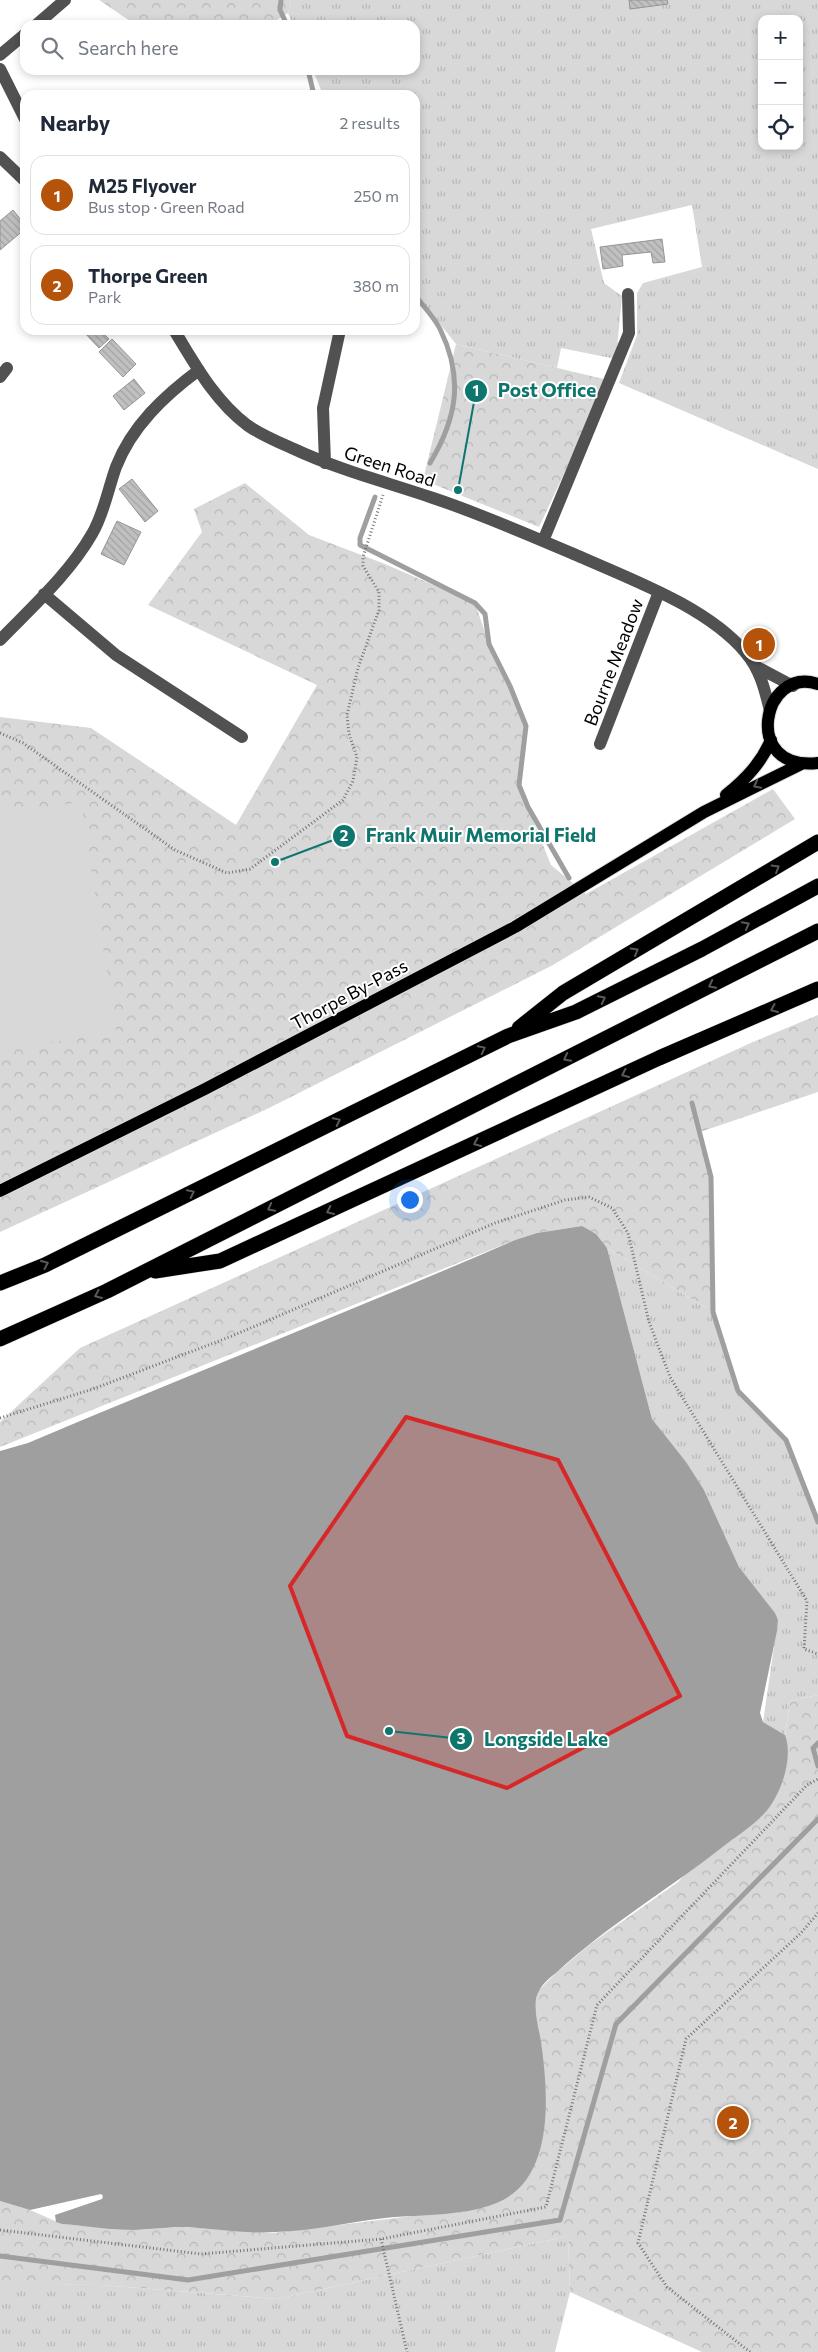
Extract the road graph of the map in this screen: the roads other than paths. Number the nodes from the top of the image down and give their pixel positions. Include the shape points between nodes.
1 (64, 0) edge
2 (42, 20) edge
3 (20, 38) edge
4 (0, 55) edge
5 (0, 69) edge
6 (20, 109) edge
7 (0, 157) edge
8 (20, 177) edge
9 (628, 294) dead end
10 (177, 335) edge
11 (339, 335) edge
12 (199, 370) junction
13 (326, 463) junction
14 (543, 541) junction
15 (659, 592) junction
16 (44, 594) junction
17 (0, 640) edge
18 (757, 668) junction
19 (818, 684) edge
20 (793, 686) junction
21 (770, 711) junction
22 (242, 738) dead end
23 (771, 740) junction
24 (600, 744) dead end
25 (801, 764) junction
26 (818, 764) edge
27 (704, 812) junction
28 (815, 844) edge
29 (818, 886) edge
30 (818, 931) edge
31 (818, 989) edge
32 (508, 1036) junction
33 (0, 1191) edge
34 (142, 1273) junction
35 (0, 1283) edge
36 (0, 1339) edge

1 - 2 street
3 - 4 street
5 - 6 street
7 - 8 street
9 - 14 street via 629,333
10 - 12 street, Green Road
11 - 13 street via 323,408
12 - 13 street, Green Road via 211,390 248,426
12 - 16 street via 138,426 116,467 93,533 74,561
13 - 14 street, Green Road via 432,498
14 - 15 street, Green Road
15 - 18 street, Green Road via 722,631 745,651
15 - 24 street, Bourne Meadow
16 - 17 street
16 - 22 street via 116,655
18 - 20 street, Green Road
18 - 21 street, Green Road
19 - 20 main road
20 - 21 main road via 784,690
21 - 23 main road via 767,717
23 - 25 main road via 774,748 786,758
23 - 27 main road, Thorpe By-Pass via 762,759 739,784
25 - 26 main road
25 -> 27 main road, Thorpe By-Pass
27 - 33 main road, Thorpe By-Pass via 515,927 196,1094
32 -> 28 highway via 563,993
32 -> 29 highway via 576,1012
30 -> 34 highway
31 -> 34 highway via 659,1058 220,1261
35 -> 32 highway via 45,1265
34 -> 36 highway

